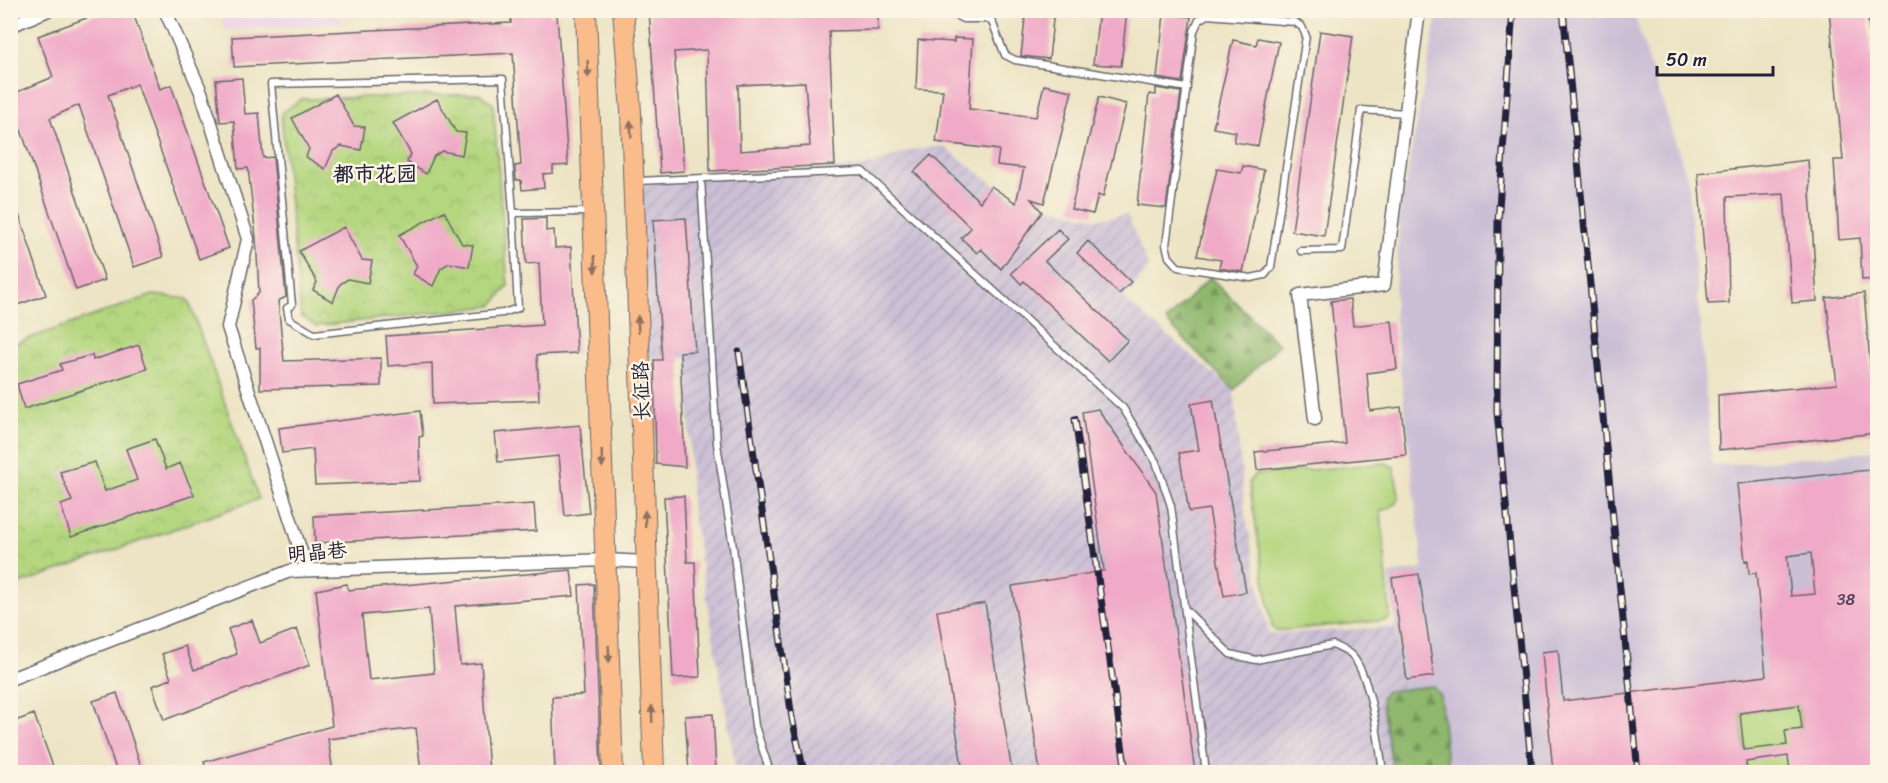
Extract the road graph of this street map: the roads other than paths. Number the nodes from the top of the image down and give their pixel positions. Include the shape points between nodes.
1 (48, 10) edge
2 (165, 10) edge
3 (586, 10) edge
4 (623, 10) edge
5 (945, 10) edge
6 (1419, 10) edge
7 (1872, 10) edge
8 (10, 26) edge
9 (1878, 63) edge
10 (1187, 88) junction
11 (1406, 113) junction
12 (701, 178) junction
13 (633, 182) junction
14 (593, 212) junction
15 (513, 213) junction
16 (1301, 251) dead end
17 (1315, 418) dead end
18 (606, 560) junction
19 (646, 562) junction
20 (307, 570) junction
21 (1184, 609) junction
22 (10, 679) edge
23 (613, 772) edge
24 (654, 772) edge
25 (770, 772) edge
26 (1206, 772) edge
27 (1383, 772) edge

1 - 8 street
2 - 20 street via 201,92 248,239 228,327
3 -> 14 main road
13 -> 4 main road, 长征路
5 - 10 lane via 963,20 990,19 1005,55 1015,60
6 - 11 street
7 - 9 lane
10 - 10 lane via 1166,244 1169,257 1178,267 1251,279 1264,275 1271,267 1306,36 1302,27 1295,22 1207,15 1199,20 1194,31
11 - 16 lane via 1361,110 1342,250
11 - 17 street via 1384,285 1300,295
12 - 13 lane
12 - 21 lane via 862,171 1123,408 1156,462 1171,506
12 - 25 lane via 717,444 755,726
19 -> 13 main road, 长征路
14 - 15 lane
14 -> 18 main road
15 - 15 lane via 518,308 503,313 314,334 289,320 287,308 291,304 271,84 502,79
18 - 19 street, 明晶巷
18 - 20 street, 明晶巷
18 -> 23 main road
24 -> 19 main road, 长征路
20 - 22 street, 明晶巷 via 290,571
21 - 26 lane
21 - 27 lane via 1230,654 1256,660 1333,645 1351,655 1366,686

